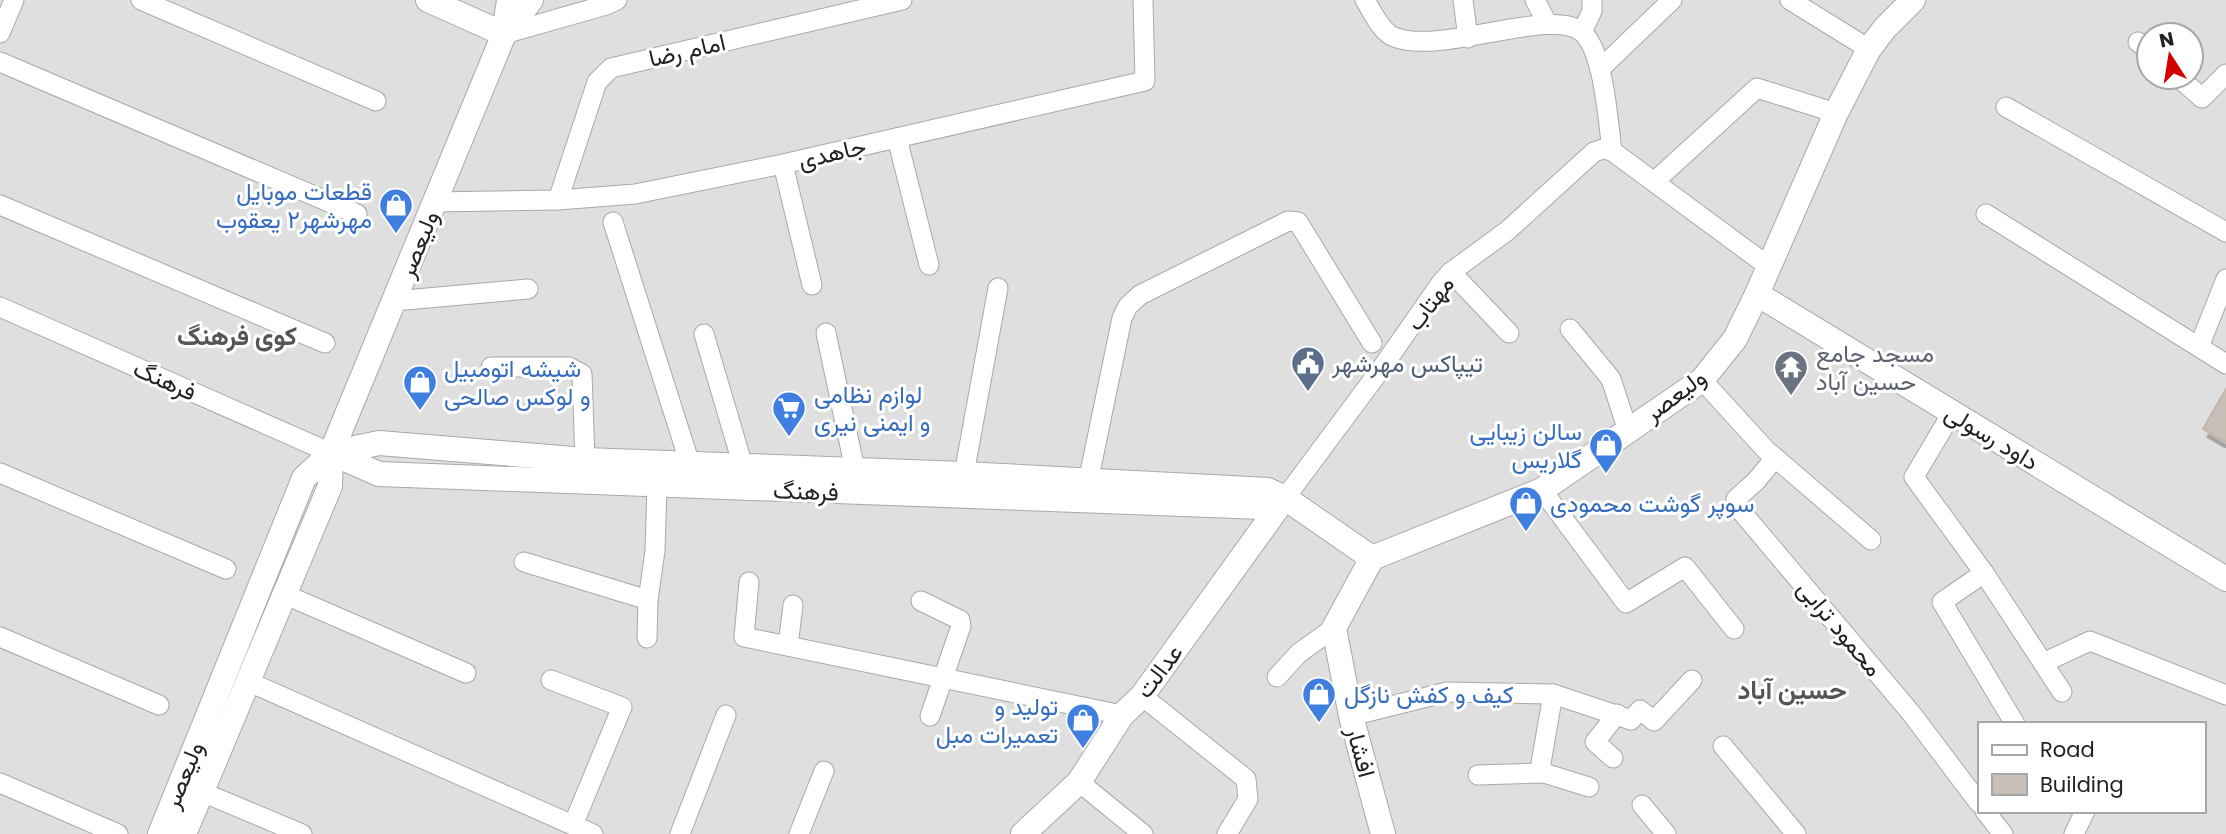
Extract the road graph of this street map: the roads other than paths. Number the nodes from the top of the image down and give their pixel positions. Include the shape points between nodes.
1 (14, 0) edge
2 (141, 0) edge
3 (428, 0) edge
4 (509, 0) edge
5 (531, 0) edge
6 (617, 0) edge
7 (902, 0) edge
8 (1365, 0) edge
9 (1463, 0) edge
10 (1535, 0) edge
11 (1592, 0) edge
12 (1672, 0) edge
13 (1790, 0) edge
14 (1913, 0) edge
15 (1148, 1) edge
16 (1547, 23) junction
17 (1582, 32) junction
18 (0, 33) edge
19 (504, 34) junction
20 (1468, 38) junction
21 (1869, 50) junction
22 (0, 62) edge
23 (1600, 69) junction
24 (2226, 74) edge
25 (2193, 91) edge
26 (376, 101) dead end
27 (2006, 107) dead end
28 (1836, 113) junction
29 (897, 138) junction
30 (1612, 151) junction
31 (783, 164) junction
32 (1655, 181) junction
33 (558, 200) junction
34 (435, 202) junction
35 (0, 205) edge
36 (358, 214) dead end
37 (1986, 214) dead end
38 (613, 222) dead end
39 (2226, 232) edge
40 (929, 265) dead end
41 (1768, 266) junction
42 (1451, 272) junction
43 (2226, 279) edge
44 (812, 285) dead end
45 (998, 288) dead end
46 (528, 289) dead end
47 (1757, 294) junction
48 (394, 301) junction
49 (0, 307) edge
50 (1570, 329) dead end
51 (1509, 332) dead end
52 (826, 333) dead end
53 (704, 334) dead end
54 (325, 343) dead end
55 (1372, 343) dead end
56 (2199, 347) junction
57 (2226, 364) edge
58 (491, 367) dead end
59 (1702, 380) junction
60 (1952, 413) junction
61 (1628, 431) junction
62 (331, 453) junction
63 (1776, 458) junction
64 (585, 460) junction
65 (690, 464) junction
66 (743, 466) junction
67 (855, 470) junction
68 (0, 473) edge
69 (964, 474) junction
70 (1088, 482) junction
71 (657, 486) junction
72 (1542, 490) junction
73 (1285, 498) junction
74 (1871, 540) dead end
75 (1372, 558) junction
76 (524, 562) dead end
77 (226, 569) dead end
78 (1984, 573) junction
79 (2226, 579) edge
80 (749, 582) dead end
81 (286, 595) junction
82 (648, 600) junction
83 (920, 601) dead end
84 (793, 604) dead end
85 (1334, 628) junction
86 (1734, 629) dead end
87 (0, 637) edge
88 (647, 638) dead end
89 (788, 646) junction
90 (2043, 663) junction
91 (466, 673) dead end
92 (1277, 677) dead end
93 (943, 678) junction
94 (551, 680) dead end
95 (1692, 680) dead end
96 (248, 682) junction
97 (2062, 691) dead end
98 (1553, 694) junction
99 (2226, 695) edge
100 (1142, 696) junction
101 (159, 705) dead end
102 (1617, 714) junction
103 (726, 715) dead end
104 (1122, 715) junction
105 (930, 716) dead end
106 (1351, 716) junction
107 (2014, 722) edge
108 (1723, 746) dead end
109 (1613, 758) dead end
110 (824, 771) dead end
111 (1545, 773) junction
112 (1478, 775) dead end
113 (1079, 782) junction
114 (0, 783) edge
115 (1589, 787) dead end
116 (202, 792) junction
117 (1978, 802) edge
118 (1642, 805) dead end
119 (1987, 813) edge
120 (2084, 813) edge
121 (573, 825) junction
122 (1029, 833) edge
123 (118, 834) edge
124 (160, 834) edge
125 (184, 834) edge
126 (302, 834) edge
127 (593, 834) edge
128 (680, 834) edge
129 (799, 834) edge
130 (1143, 834) edge
131 (1227, 834) edge
132 (1383, 834) edge
133 (1666, 834) edge
134 (1796, 834) edge
135 (2003, 834) edge
136 (2074, 834) edge

1 - 18 street
2 - 26 street
3 - 19 street
4 - 19 street
5 - 19 street
6 - 19 street
7 - 33 street, امام رضا via 611,68 597,82
8 - 20 street via 1392,37 1418,41
9 - 20 street
10 - 16 street
11 - 17 street
12 - 23 street
13 - 21 street
14 - 21 street, ولیعصر
15 - 29 street, جاهدی via 1145,81
16 - 17 street via 1567,23
16 - 20 street
17 - 23 street
19 - 34 street, ولیعصر
21 - 28 street, ولیعصر
22 - 36 street
23 - 30 street
24 - 25 street via 2202,99
27 - 39 street
28 - 32 street via 1757,88
28 - 41 street, ولیعصر
29 - 31 street, جاهدی
29 - 40 street
30 - 32 street
30 - 42 street, مهتاب via 1603,149 1585,158 1507,231
31 - 33 street, جاهدی via 635,194
31 - 44 street
32 - 41 street
33 - 34 street, جاهدی
34 - 48 street, ولیعصر
35 - 54 street
37 - 56 street
38 - 65 street
41 - 47 street, ولیعصر
42 - 51 street
42 - 73 street, مهتاب
43 - 56 street
45 - 69 street
46 - 48 street
47 - 59 street, ولیعصر via 1735,339
47 - 60 street, داود رسولی
48 - 62 street, ولیعصر
49 - 62 street, فرهنگ
50 - 61 street via 1611,379
52 - 67 street
53 - 66 street
55 - 70 street via 1301,226 1288,220 1140,295 1128,306
56 - 57 street
58 - 64 street via 569,367 582,374
59 - 61 street, ولیعصر
59 - 63 street
60 - 78 street via 1914,477
60 - 79 street, داود رسولی
61 - 72 street, ولیعصر
62 - 64 street, فرهنگ via 379,443
62 - 71 street, فرهنگ via 379,474
62 - 81 street, ولیعصر via 330,486
62 - 124 street, ولیعصر via 304,478
63 - 74 street
63 - 117 street, محمود ترابی via 1736,499 1740,510 1911,713
64 - 65 street, فرهنگ
65 - 66 street, فرهنگ
66 - 67 street, فرهنگ
67 - 69 street, فرهنگ
68 - 77 street
69 - 70 street, فرهنگ
70 - 73 street, فرهنگ via 1268,490
71 - 73 street, فرهنگ via 1263,507
71 - 82 street
72 - 75 street, ولیعصر
72 - 86 street via 1626,603 1685,567
73 - 75 street, فرهنگ
73 - 100 street, عدالت
75 - 85 street
76 - 82 street
78 - 90 street
78 - 107 street via 1942,602
80 - 89 street via 744,637
81 - 91 street
81 - 96 street, ولیعصر
82 - 88 street
83 - 93 street via 960,620 960,633
84 - 89 street
85 - 92 street
85 - 106 street, افشار
87 - 101 street
89 - 93 street
90 - 97 street
90 - 99 street via 2090,641
93 - 104 street
93 - 105 street
94 - 121 street via 622,708
95 - 102 street via 1654,722 1640,710 1632,720
96 - 116 street, ولیعصر
96 - 121 street
98 - 102 street
98 - 106 street via 1447,692
98 - 111 street via 1540,769
100 - 104 street, عدالت
100 - 131 street via 1246,779 1248,799
102 - 109 street via 1595,742
103 - 128 street
104 - 113 street, عدالت
106 - 132 street, افشار
108 - 134 street
110 - 129 street
111 - 112 street
111 - 115 street
113 - 122 street, عدالت
113 - 130 street
114 - 123 street
116 - 125 street, ولیعصر
116 - 126 street
118 - 133 street
119 - 135 street
120 - 136 street
121 - 127 street

